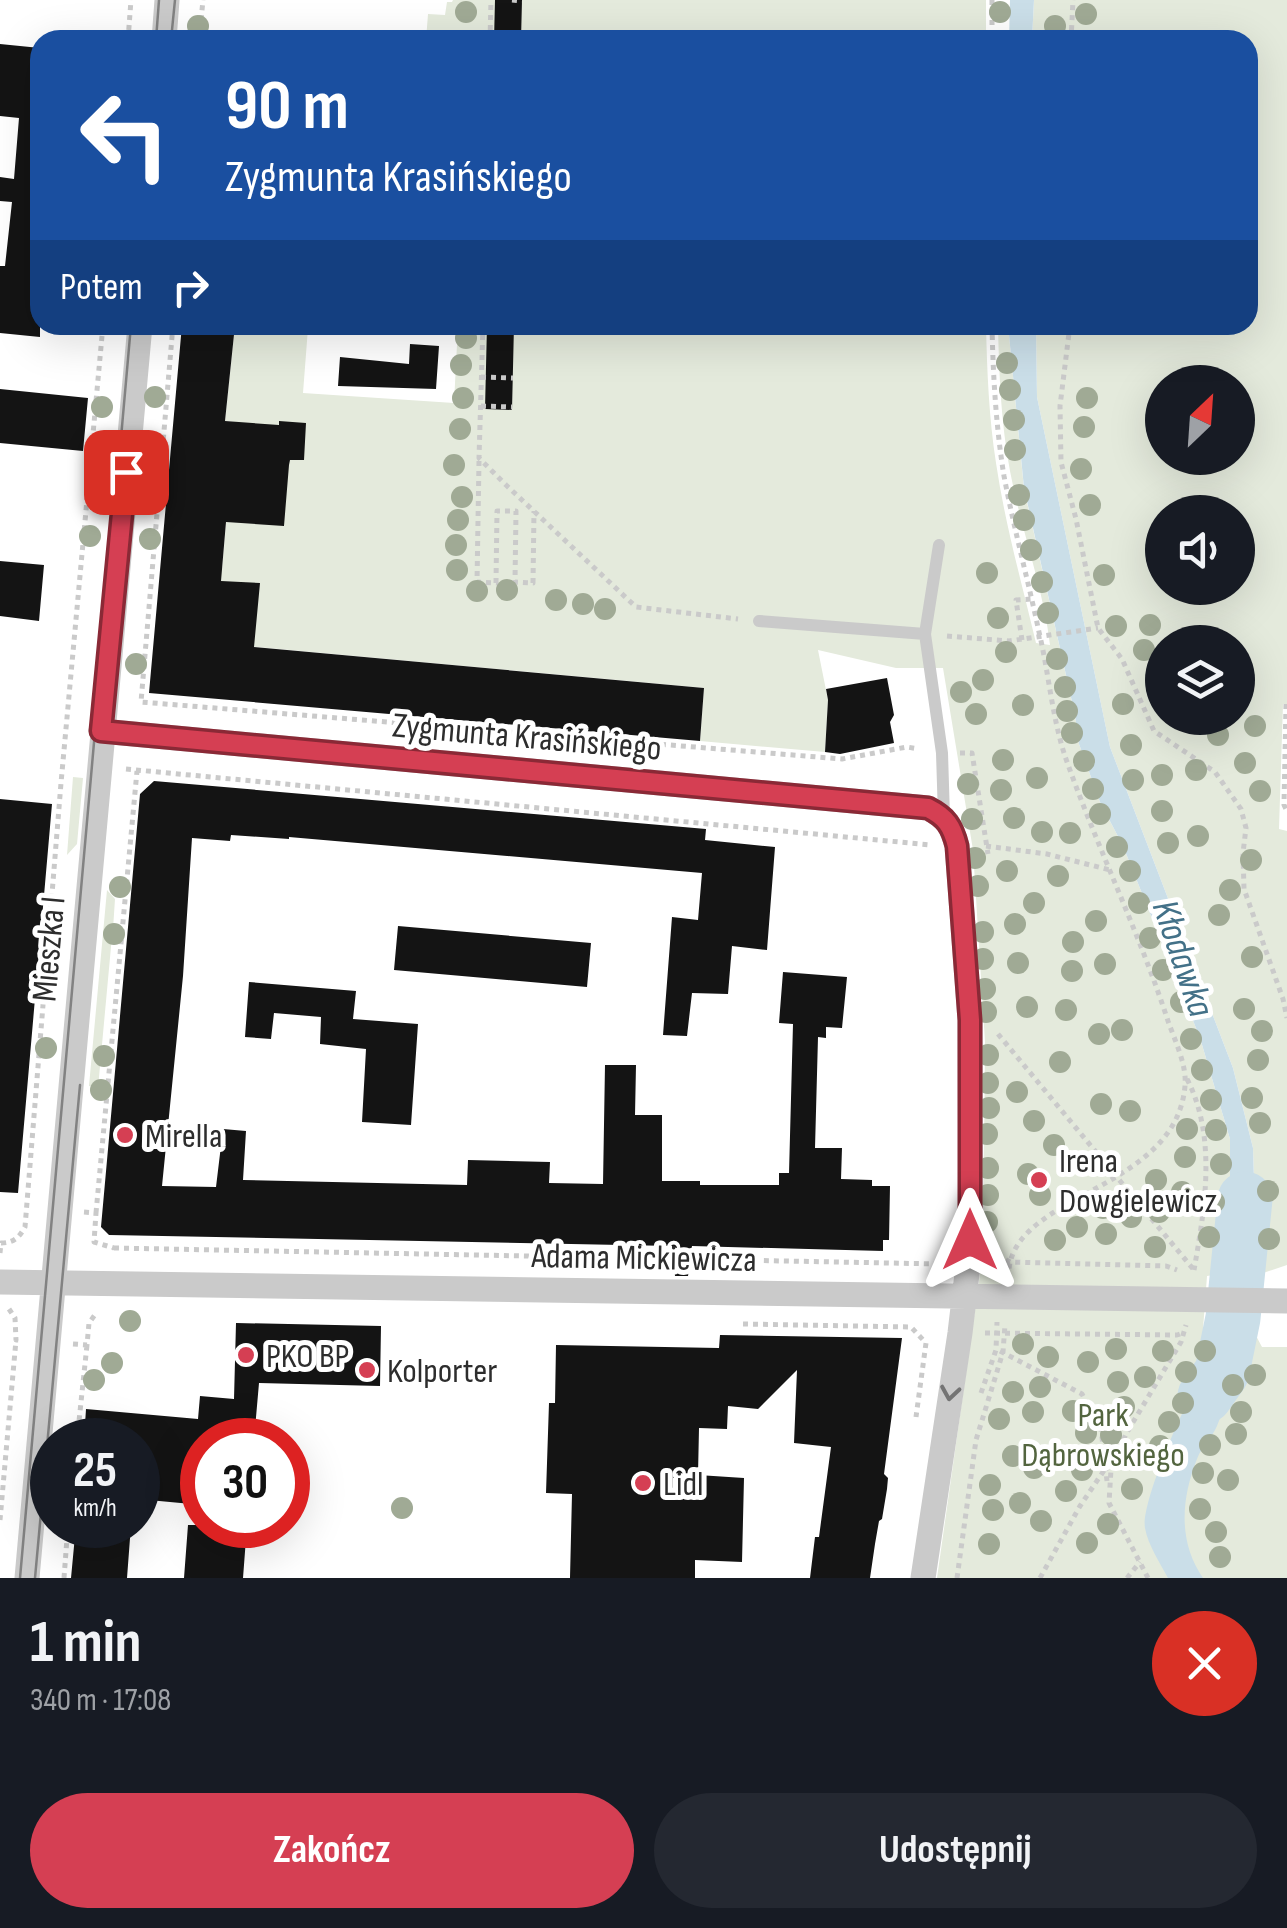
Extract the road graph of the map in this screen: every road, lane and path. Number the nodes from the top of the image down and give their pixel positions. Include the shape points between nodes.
1 (131, 0) edge
2 (168, 0) edge
3 (203, 0) edge
4 (491, 0) edge
5 (512, 0) edge
6 (522, 0) edge
7 (992, 0) edge
8 (1073, 0) edge
9 (129, 30) edge
10 (165, 30) edge
11 (200, 30) edge
12 (490, 30) edge
13 (992, 30) edge
14 (1072, 30) edge
15 (102, 335) edge
16 (139, 335) edge
17 (171, 335) edge
18 (483, 335) edge
19 (992, 335) edge
20 (1069, 335) edge
21 (482, 377) junction
22 (513, 378) dead end
23 (481, 406) junction
24 (512, 407) dead end
25 (480, 458) junction
26 (534, 512) junction
27 (939, 545) dead end
28 (1032, 599) junction
29 (759, 622) joint
30 (1098, 628) junction
31 (924, 634) junction
32 (1041, 638) junction
33 (1022, 640) junction
34 (1286, 704) edge
35 (101, 731) junction
36 (942, 753) junction
37 (63, 763) junction
38 (98, 767) junction
39 (137, 770) junction
40 (1287, 811) edge
41 (944, 816) junction
42 (946, 846) junction
43 (988, 846) junction
44 (989, 865) dead end
45 (1110, 870) junction
46 (997, 1017) dead end
47 (1287, 1018) edge
48 (1186, 1077) junction
49 (1116, 1178) junction
50 (96, 1214) dead end
51 (0, 1243) edge
52 (114, 1248) dead end
53 (0, 1253) edge
54 (946, 1254) dead end
55 (997, 1256) dead end
56 (1010, 1262) junction
57 (0, 1282) edge
58 (55, 1284) junction
59 (1195, 1294) junction
60 (964, 1296) junction
61 (1276, 1301) edge
62 (1006, 1320) dead end
63 (737, 1324) dead end
64 (1185, 1332) junction
65 (1000, 1334) junction
66 (16, 1340) dead end
67 (86, 1345) dead end
68 (999, 1351) junction
69 (79, 1418) edge
70 (916, 1422) dead end
71 (1126, 1434) junction
72 (1105, 1470) junction
73 (1109, 1503) junction
74 (0, 1520) edge
75 (66, 1548) edge
76 (1140, 1562) junction
77 (27, 1578) edge
78 (64, 1578) edge
79 (923, 1578) edge
80 (957, 1578) edge
81 (1040, 1578) edge
82 (1126, 1578) edge
83 (1148, 1578) edge

1 - 9 path
2 - 10 street
3 - 11 path
4 - 12 path
5 - 6 path
7 - 13 path
8 - 14 path
15 - 37 path
16 - 35 street, Mieszka I
17 - 36 path via 140,702 842,759 907,747
18 - 21 path
19 - 28 path via 1001,457
20 - 30 path via 1061,462
21 - 22 path
21 - 23 path
23 - 24 path
23 - 25 path
25 - 26 path
25 - 26 path via 478,582 496,584 497,511 516,512 516,582 533,584
26 - 29 path via 636,608
27 - 31 lane
28 - 32 path
28 - 33 path via 1016,600
29 - 31 lane
30 - 32 path
30 - 47 path via 1122,659 1154,731 1216,772 1241,808 1244,889
31 - 33 path
31 - 36 lane
32 - 33 path
32 - 45 path via 1065,754
34 - 40 path
35 - 38 street, Mieszka I
35 - 41 street, Zygmunta Krasińskiego via 928,808
36 - 41 lane
36 - 43 path via 972,754
37 - 38 path
37 - 51 path via 24,1227 16,1239
38 - 39 path
38 - 58 street, Mieszka I
39 - 42 path
39 - 50 path
41 - 42 street via 953,829
42 - 43 path
42 - 60 street via 970,1020
43 - 44 path
43 - 45 path
45 - 48 path
46 - 49 path via 998,1036
48 - 49 path via 1169,1133
48 - 59 path via 1206,1145
49 - 56 path via 1035,1226
49 - 59 path
51 - 53 path
52 - 54 path via 940,1264
55 - 56 path
56 - 59 path via 1166,1266
57 - 58 street, Adama Mickiewicza
58 - 60 street, Adama Mickiewicza
58 - 77 street, Mieszka I
59 - 60 street, Adama Mickiewicza
59 - 61 street, Adama Mickiewicza
59 - 64 path
59 - 64 path
60 -> 79 street
62 - 65 path
63 - 70 path via 911,1327 926,1344
64 - 65 path
64 - 71 path
65 - 68 path
66 - 74 path
67 - 69 path
68 - 72 path via 1082,1394 1100,1428
68 - 80 path via 976,1440
71 - 72 path
71 - 73 path via 1110,1469
72 - 73 path
72 - 81 path
73 - 76 path
75 - 78 path
76 - 82 path
76 - 83 path

